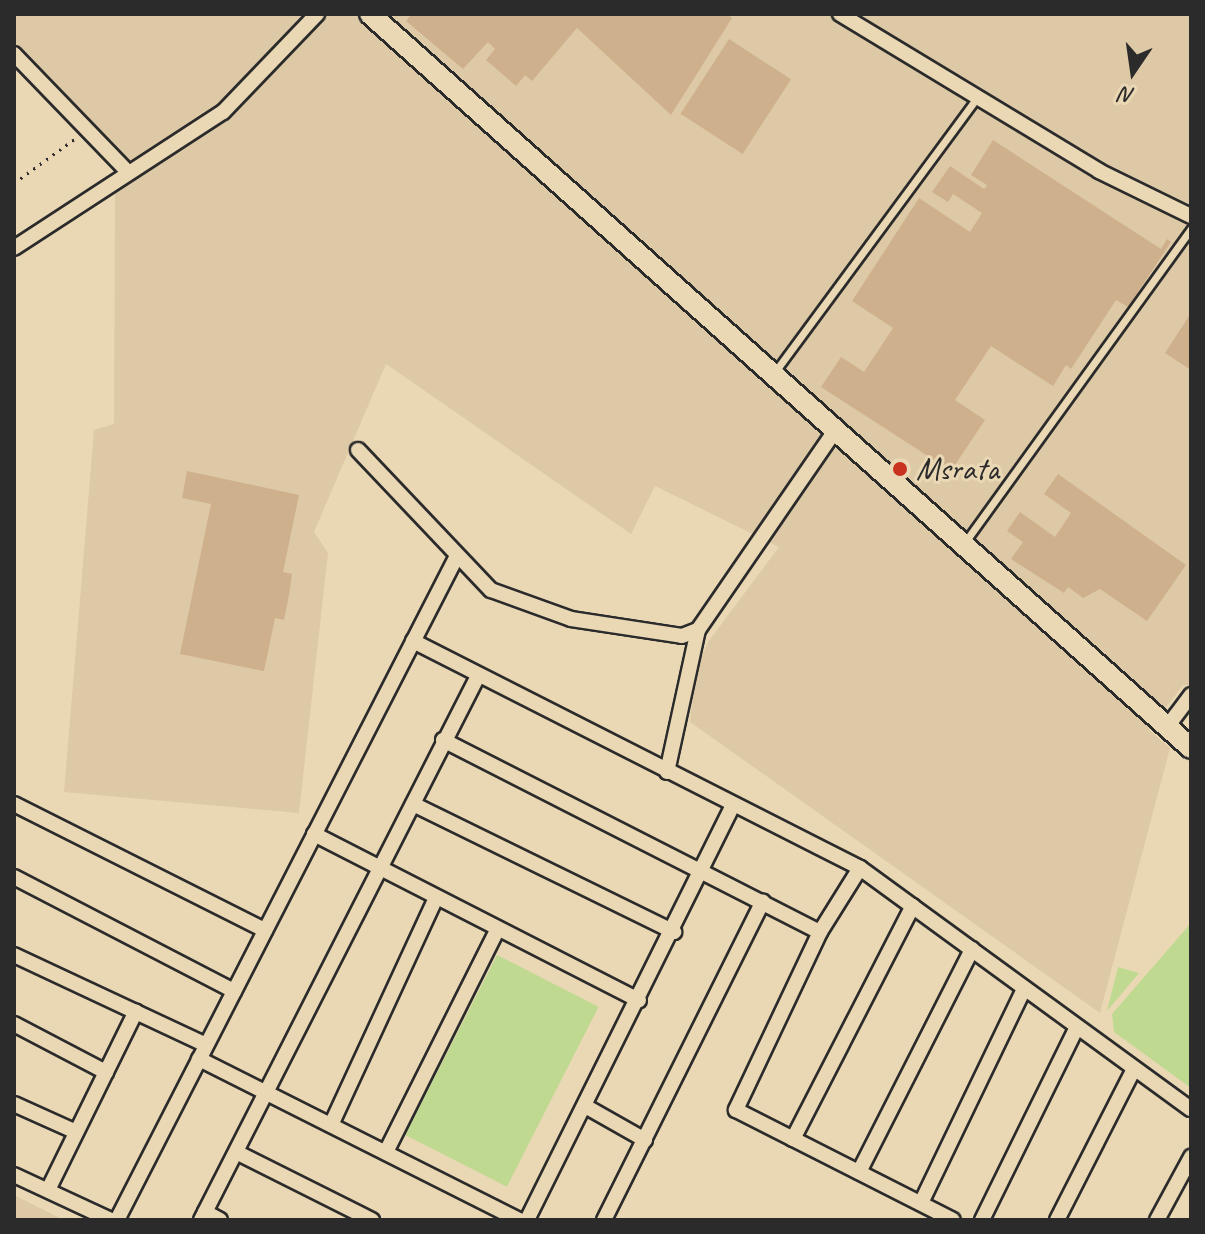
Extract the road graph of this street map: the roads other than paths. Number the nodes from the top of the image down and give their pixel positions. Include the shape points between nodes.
1 (317, 14) edge
2 (370, 14) edge
3 (840, 14) edge
4 (14, 54) edge
5 (977, 98) junction
6 (127, 171) junction
7 (1191, 216) edge
8 (1191, 229) edge
9 (14, 248) edge
10 (773, 374) junction
11 (835, 431) junction
12 (358, 450) dead end
13 (963, 544) junction
14 (457, 556) junction
15 (698, 630) junction
16 (413, 641) junction
17 (478, 676) junction
18 (1189, 700) edge
19 (1167, 727) junction
20 (443, 740) junction
21 (1191, 748) edge
22 (667, 772) junction
23 (14, 804) edge
24 (413, 804) junction
25 (733, 805) junction
26 (314, 834) junction
27 (860, 868) junction
28 (380, 870) junction
29 (698, 873) junction
30 (14, 877) edge
31 (435, 900) junction
32 (763, 901) junction
33 (913, 906) junction
34 (265, 930) junction
35 (496, 932) junction
36 (674, 932) junction
37 (820, 932) junction
38 (972, 949) junction
39 (14, 955) edge
40 (1024, 989) junction
41 (234, 991) junction
42 (639, 1000) junction
43 (136, 1011) junction
44 (14, 1024) edge
45 (1077, 1027) junction
46 (206, 1045) junction
47 (199, 1059) junction
48 (1134, 1069) junction
49 (106, 1072) junction
50 (266, 1092) junction
51 (14, 1104) edge
52 (585, 1106) junction
53 (1191, 1109) edge
54 (331, 1125) junction
55 (76, 1132) junction
56 (793, 1139) junction
57 (645, 1140) junction
58 (386, 1152) junction
59 (238, 1153) junction
60 (1191, 1157) edge
61 (859, 1172) junction
62 (14, 1175) edge
63 (48, 1190) junction
64 (921, 1203) junction
65 (203, 1216) edge
66 (114, 1220) edge
67 (220, 1220) edge
68 (372, 1220) edge
69 (519, 1220) edge
70 (527, 1220) edge
71 (604, 1220) edge
72 (953, 1220) edge
73 (982, 1220) edge
74 (1057, 1220) edge
75 (1157, 1220) edge

1 - 6 street via 223,112
2 - 10 street
3 - 5 street
4 - 6 street
5 - 7 street via 1099,171
5 - 10 lane
6 - 9 street
8 - 13 lane
10 - 11 street
11 - 13 street
11 - 15 street
12 - 14 street
13 - 19 street
14 - 15 street via 485,585 518,603 653,634 682,636
14 - 16 street
15 - 22 street
16 - 17 street
16 - 26 street
17 - 20 street
17 - 22 street
18 - 19 street
19 - 21 street
20 - 24 street
20 - 29 street
22 - 25 street
23 - 34 street
24 - 28 street
24 - 36 street
25 - 27 street
25 - 29 street
26 - 28 street
26 - 34 street
27 - 33 street
27 - 37 street
28 - 31 street
28 - 50 street
29 - 32 street
29 - 36 street
30 - 41 street
31 - 35 street
31 - 54 street
32 - 37 street
32 - 57 street
33 - 38 street
33 - 56 street
34 - 41 street
35 - 42 street
35 - 58 street
36 - 42 street
37 - 56 street via 736,1110
38 - 40 street
38 - 61 street
39 - 43 street
40 - 45 street
40 - 64 street
41 - 46 street
42 - 52 street
43 - 46 street
43 - 49 street
44 - 49 street
45 - 48 street
45 - 73 street
46 - 47 street
47 - 50 street
47 - 66 street
48 - 53 street
48 - 74 street
49 - 55 street
50 - 54 street
50 - 59 street
51 - 55 street
52 - 57 street
52 - 70 street
54 - 58 street
55 - 63 street
56 - 61 street
57 - 71 street
58 - 69 street
59 - 65 street
59 - 68 street
60 - 75 street
61 - 64 street
62 - 63 street
63 - 66 street
64 - 72 street
65 - 67 street

